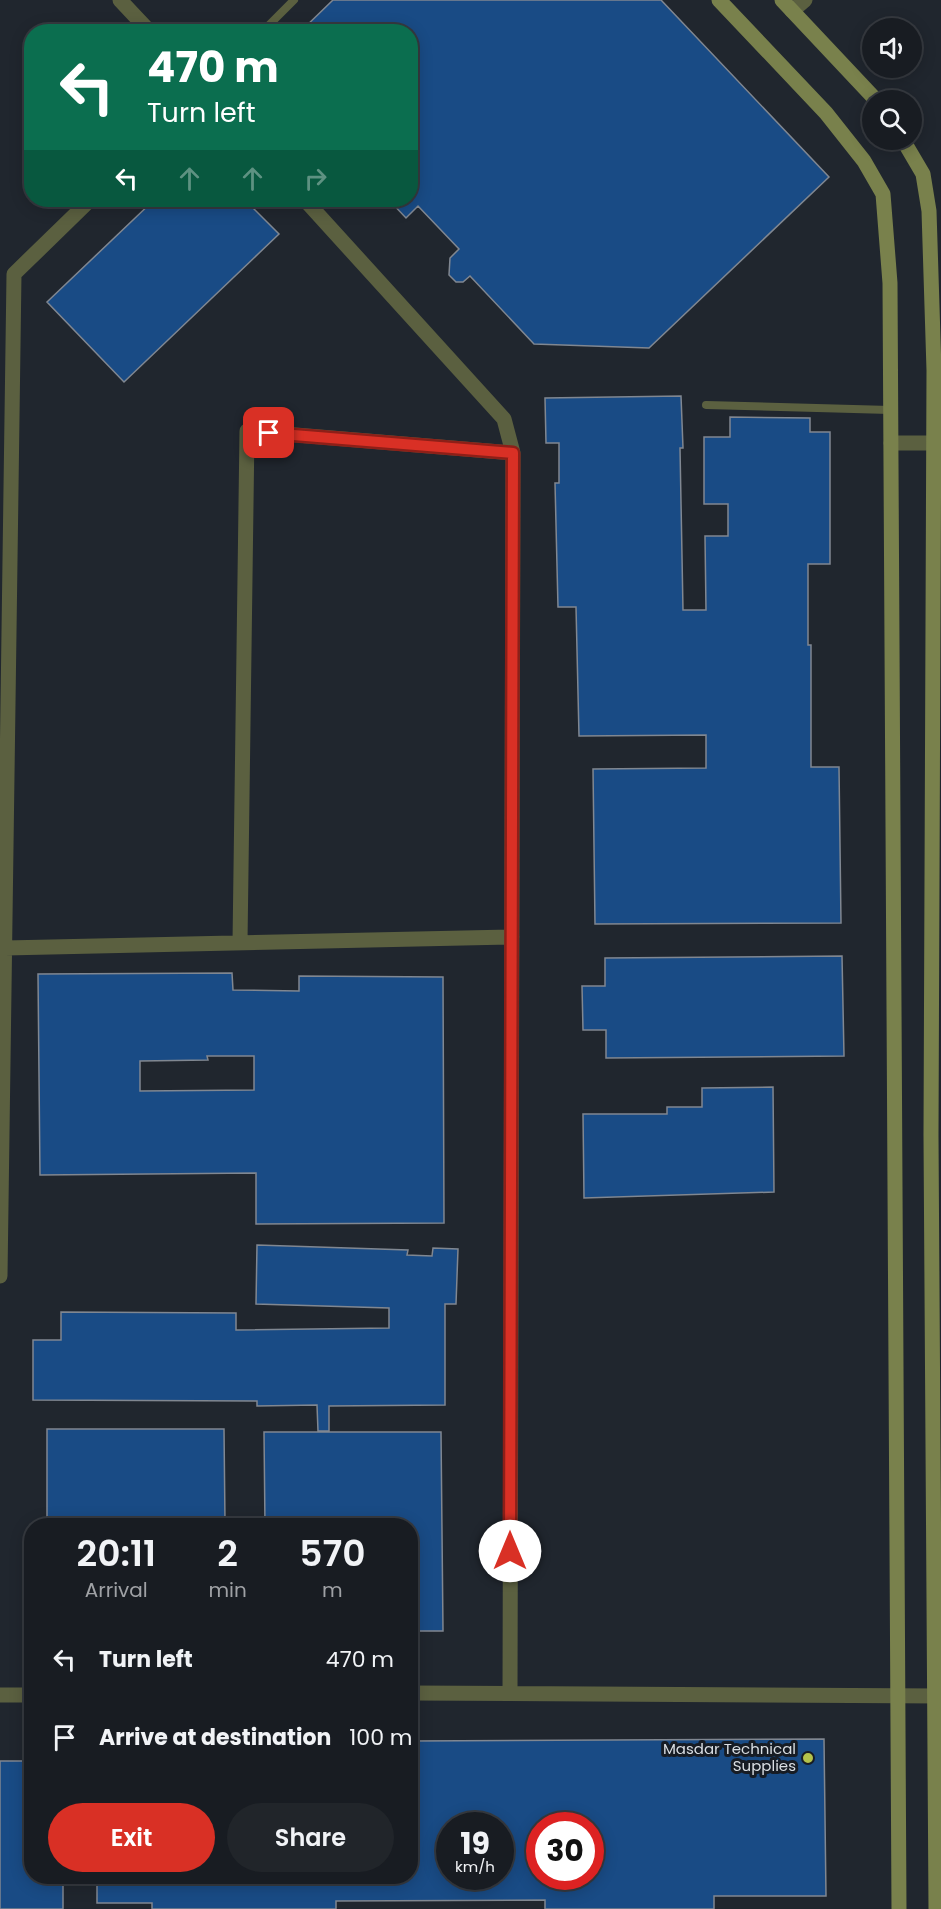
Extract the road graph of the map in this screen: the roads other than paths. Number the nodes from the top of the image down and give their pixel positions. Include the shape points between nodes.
1 (120, 0) edge
2 (294, 0) edge
3 (719, 0) edge
4 (805, 0) edge
5 (787, 6) edge
6 (142, 24) edge
7 (270, 24) edge
8 (867, 90) edge
9 (909, 150) edge
10 (83, 207) edge
11 (311, 207) edge
12 (706, 405) dead end
13 (890, 410) junction
14 (891, 442) junction
15 (938, 442) edge
16 (513, 453) junction
17 (512, 937) junction
18 (240, 943) junction
19 (5, 948) junction
20 (0, 1276) edge
21 (418, 1693) edge
22 (510, 1693) junction
23 (0, 1695) edge
24 (24, 1695) edge
25 (897, 1696) junction
26 (937, 1696) edge
27 (899, 1909) edge
28 (936, 1909) edge

1 - 6 street
2 - 7 lane
3 - 13 main road via 826,113 864,161 883,194 890,283
4 - 5 street
5 - 8 main road
9 - 15 main road via 923,174 929,211
10 - 19 street via 14,274
11 - 16 street via 504,419
12 - 13 lane
13 - 14 main road
14 - 15 street
14 - 25 main road
15 - 26 main road via 931,1123
16 - 17 street
16 - 18 street via 247,431
17 - 18 street
17 - 22 street
18 - 19 street
19 - 20 street
21 - 22 street
22 - 25 street
23 - 24 street
25 - 26 street
25 - 27 main road
26 - 28 main road

